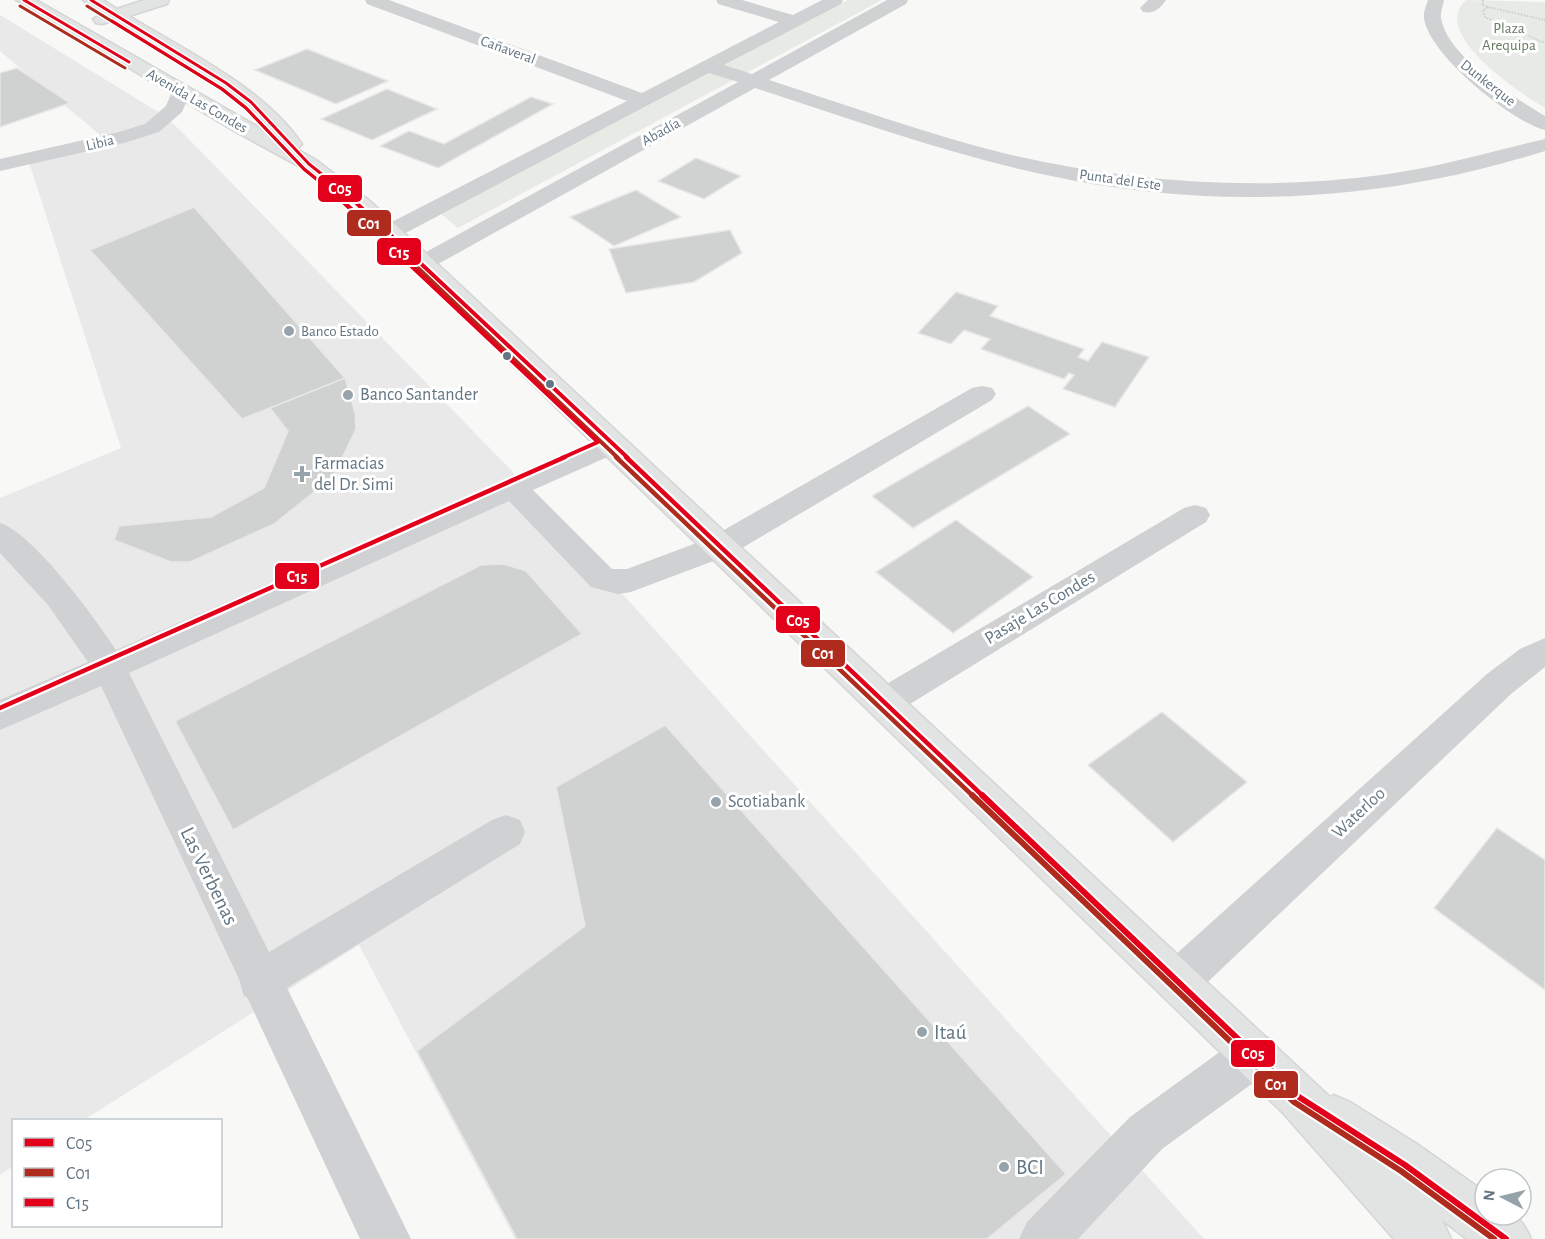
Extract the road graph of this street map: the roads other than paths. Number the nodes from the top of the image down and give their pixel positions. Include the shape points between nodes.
1 (24, 0) edge
2 (91, 0) edge
3 (161, 0) edge
4 (373, 0) edge
5 (724, 0) edge
6 (835, 0) edge
7 (900, 0) edge
8 (1436, 0) edge
9 (116, 15) junction
10 (794, 21) junction
11 (72, 28) junction
12 (706, 67) junction
13 (753, 81) junction
14 (181, 91) junction
15 (643, 100) junction
16 (1545, 124) edge
17 (1545, 145) edge
18 (309, 164) junction
19 (0, 165) edge
20 (390, 232) junction
21 (423, 263) junction
22 (982, 394) dead end
23 (611, 444) junction
24 (513, 489) junction
25 (1195, 515) dead end
26 (0, 534) edge
27 (721, 546) junction
28 (1545, 651) edge
29 (109, 667) junction
30 (885, 702) junction
31 (0, 716) edge
32 (506, 832) dead end
33 (260, 981) junction
34 (1178, 981) junction
35 (1255, 1054) junction
36 (1299, 1097) junction
37 (386, 1239) edge
38 (1044, 1239) edge
39 (1426, 1239) edge
40 (1506, 1239) edge

1 - 11 main road, Avenida Las Condes
2 - 9 main road, Avenida Las Condes
3 - 9 main road
4 - 15 street, Cañaveral
5 - 10 street
6 - 10 street
7 - 13 street, Abadía
8 - 16 street, Dunkerque via 1433,22 1456,58 1485,85
9 - 11 main road
9 - 18 main road, Avenida Las Condes via 245,97
10 - 12 street
11 - 14 main road, Avenida Las Condes
12 - 13 street, Punta del Este
12 - 15 street
13 - 17 street, Punta del Este via 1001,159 1096,178 1177,188 1269,190 1385,181
13 - 21 street, Abadía
14 - 18 main road, Avenida Las Condes
14 - 19 street, Libia via 175,108 152,128
15 - 20 street
18 - 20 main road, Avenida Las Condes
20 - 21 main road, Avenida Las Condes
21 - 23 main road, Avenida Las Condes
22 - 27 street
23 - 24 street
23 - 27 main road, Avenida Las Condes
24 - 27 street via 602,579 631,580
24 - 29 street
25 - 30 street, Pasaje Las Condes
26 - 29 street, Las Verbenas via 64,600
27 - 30 main road, Avenida Las Condes
28 - 34 street, Waterloo via 1499,684
29 - 31 street
29 - 33 street, Las Verbenas
30 - 34 main road, Avenida Las Condes
32 - 33 street
33 - 37 street, Las Verbenas
34 - 35 main road, Avenida Las Condes
35 - 36 main road, Avenida Las Condes
35 - 38 street via 1146,1132
36 - 39 main road, Avenida Las Condes
36 - 40 main road, Avenida Las Condes via 1389,1152

